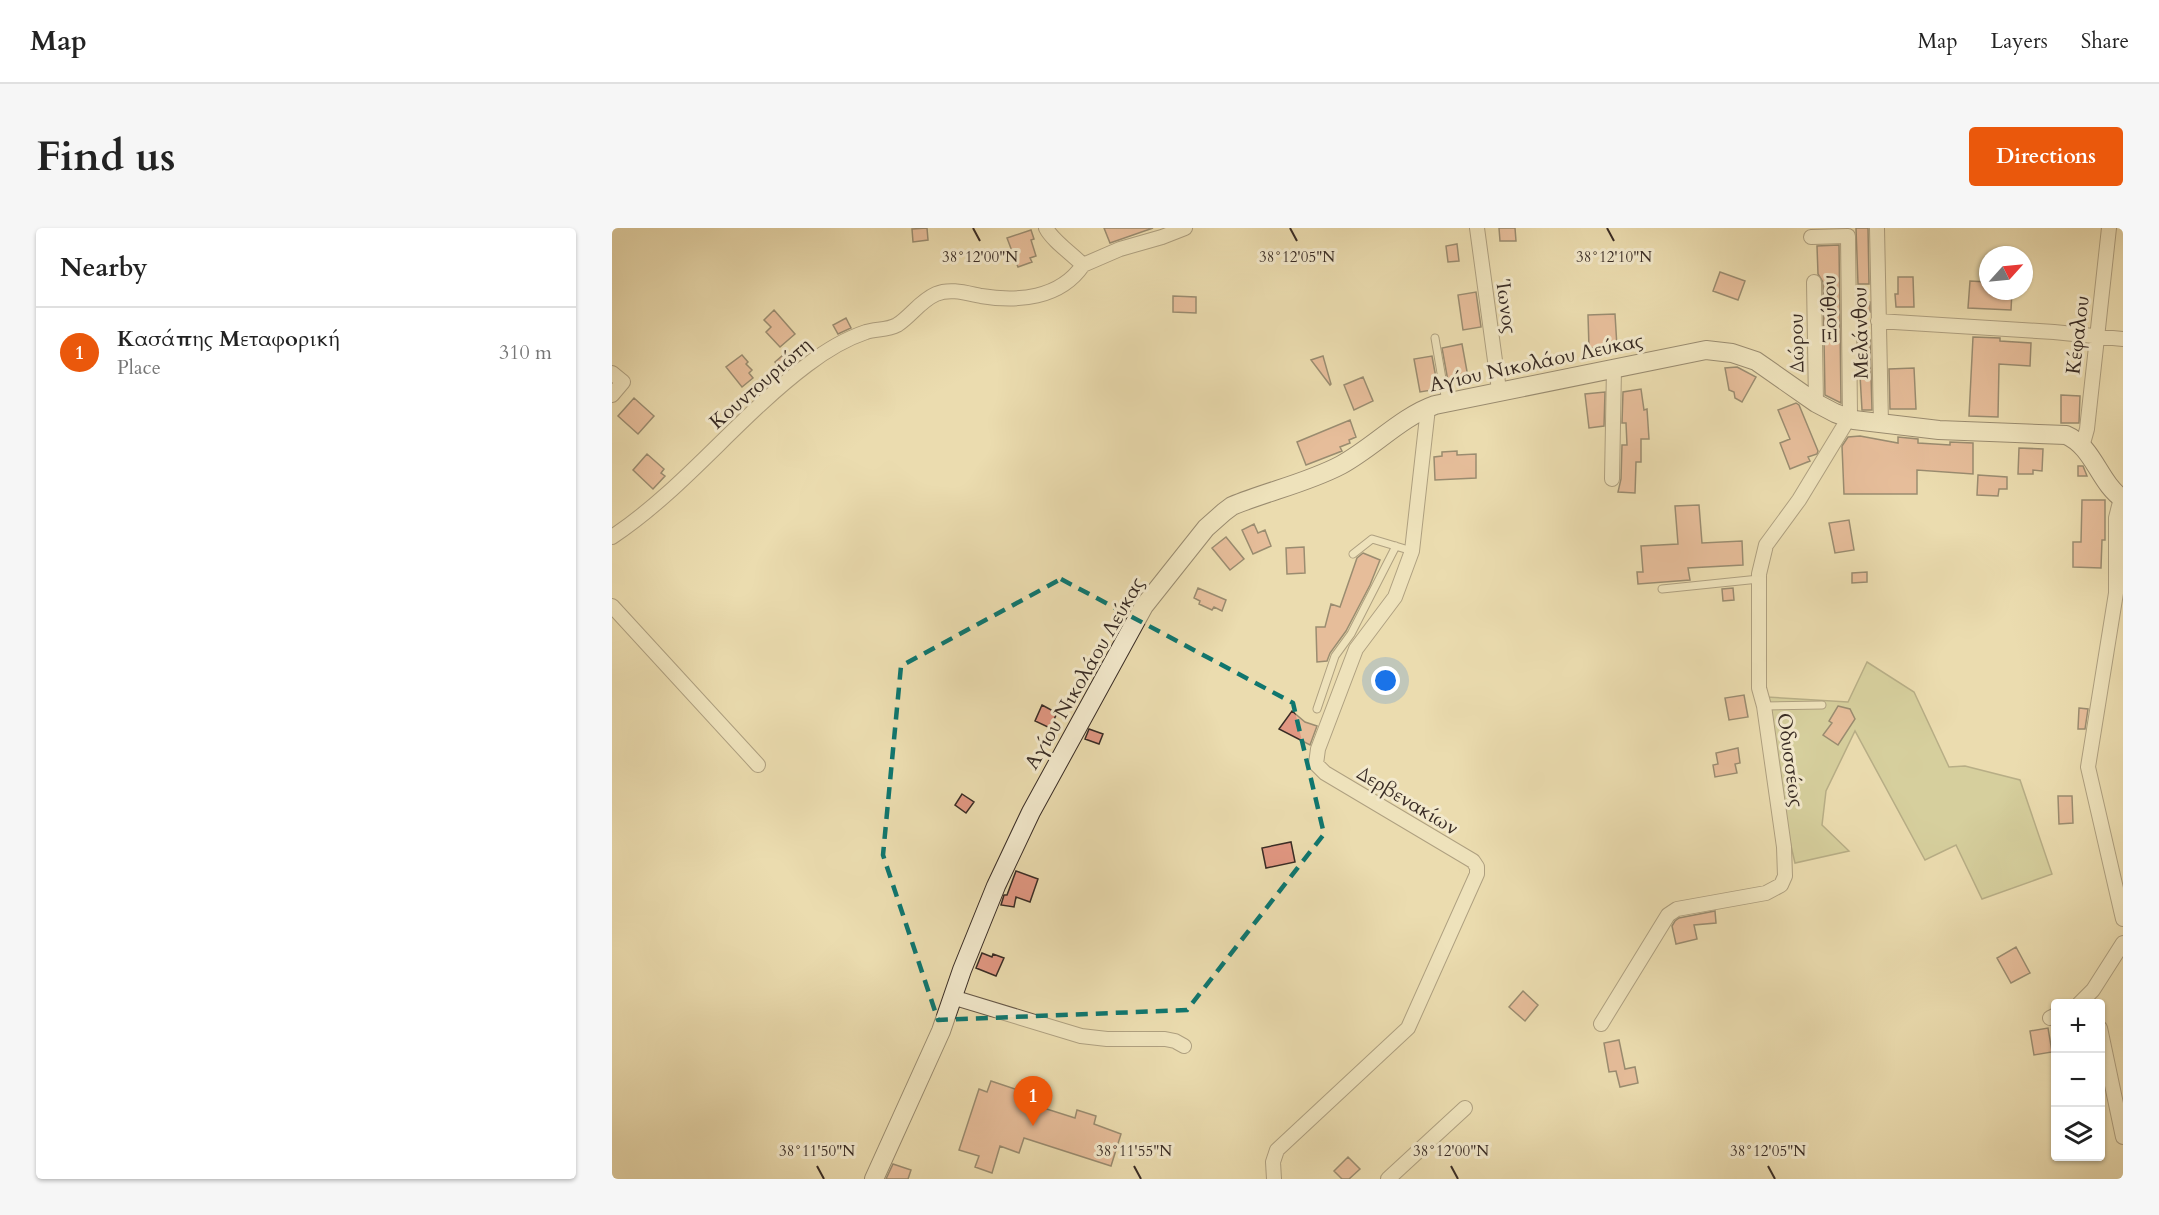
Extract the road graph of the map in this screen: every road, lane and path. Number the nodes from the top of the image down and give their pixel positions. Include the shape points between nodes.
1 (1046, 228) edge
2 (1185, 228) edge
3 (1477, 228) edge
4 (2109, 228) edge
5 (1160, 233) edge
6 (1877, 235) edge
7 (1811, 237) dead end
8 (1083, 265) junction
9 (1814, 282) dead end
10 (1878, 321) junction
11 (2096, 336) junction
12 (1435, 338) dead end
13 (2123, 339) edge
14 (1614, 368) junction
15 (612, 373) edge
16 (1499, 390) junction
17 (612, 394) edge
18 (1446, 402) junction
19 (1816, 403) junction
20 (1428, 408) junction
21 (1849, 418) junction
22 (1881, 424) junction
23 (2082, 447) junction
24 (1612, 479) dead end
25 (2122, 499) edge
26 (612, 537) edge
27 (1396, 546) junction
28 (1412, 551) junction
29 (1353, 554) dead end
30 (1759, 579) junction
31 (1662, 588) dead end
32 (612, 606) edge
33 (1822, 705) dead end
34 (1764, 706) junction
35 (1317, 709) dead end
36 (758, 765) dead end
37 (2123, 919) edge
38 (2123, 943) edge
39 (952, 997) junction
40 (2094, 997) edge
41 (1601, 1024) dead end
42 (1184, 1046) dead end
43 (2105, 1052) edge
44 (1465, 1108) dead end
45 (2123, 1137) edge
46 (874, 1179) edge
47 (1275, 1179) edge
48 (1388, 1179) edge

1 - 8 street
2 - 5 street, Κουντουριώτη
3 - 16 street, Ίωνος
4 - 11 street, Κέφαλου
5 - 8 street, Κουντουριώτη
6 - 10 street, Μελάνθου
7 - 21 street, Ξούθου via 1848,236
8 - 26 street, Κουντουριώτη via 1071,279 1054,289 1021,299 940,292 895,326 857,335 825,352 764,400 699,463
9 - 19 street, Δώρου
10 - 11 street
10 - 22 street, Μελάνθου
11 - 13 street
11 - 23 street, Κέφαλου
12 - 18 lane
14 - 16 main road, Αγίου Νικολάου Λεύκας
14 - 19 main road, Αγίου Νικολάου Λεύκας via 1706,350 1732,353 1760,364
14 - 24 street
15 - 17 street via 623,382
16 - 18 main road, Αγίου Νικολάου Λεύκας
18 - 20 main road, Αγίου Νικολάου Λεύκας
19 - 21 main road, Αγίου Νικολάου Λεύκας
20 - 28 street, Δερβενακίων
20 - 39 main road, Αγίου Νικολάου Λεύκας via 1344,463 1247,500 1228,509 1206,528 1141,611 1031,812 999,878
21 - 22 main road, Αγίου Νικολάου Λεύκας
21 - 30 street, Οδυσσέως via 1799,500 1766,545
22 - 23 main road, Αγίου Νικολάου Λεύκας via 1959,432 2060,433
23 - 25 main road, Αγίου Νικολάου Λεύκας
25 - 37 street via 2116,518 2116,594 2088,767
27 - 28 lane
27 - 29 lane via 1372,539
27 - 35 lane via 1351,634 1335,656
28 - 47 street, Δερβενακίων via 1395,597 1356,649 1318,749 1316,764 1473,861 1477,874 1408,1028 1277,1150 1273,1162
30 - 31 lane
30 - 34 street, Οδυσσέως via 1759,688
32 - 36 street
33 - 34 lane
34 - 41 street, Οδυσσέως via 1784,847 1785,876 1781,885 1766,893 1677,909 1668,915
38 - 40 street
39 - 42 street via 1081,1036 1165,1039
39 - 46 main road, Αγίου Νικολάου Λεύκας via 941,1031
43 - 45 street
44 - 48 street

